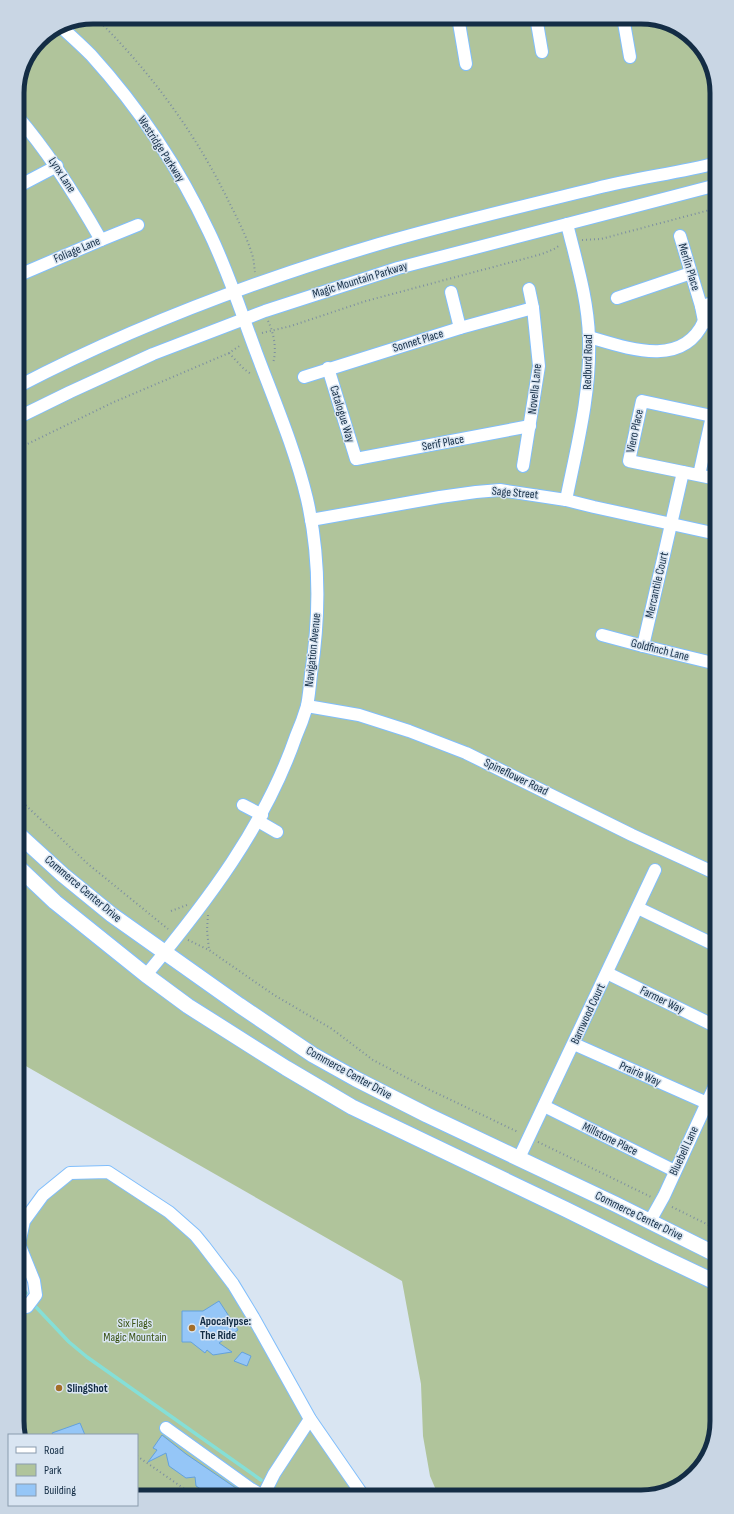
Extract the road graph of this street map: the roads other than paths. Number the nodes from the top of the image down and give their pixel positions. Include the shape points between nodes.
1 (459, 24) edge
2 (537, 24) edge
3 (627, 24) edge
4 (65, 30) edge
5 (542, 52) dead end
6 (630, 57) dead end
7 (466, 64) dead end
8 (24, 124) edge
9 (710, 164) edge
10 (57, 166) junction
11 (24, 183) edge
12 (710, 187) edge
13 (567, 224) junction
14 (138, 226) dead end
15 (680, 236) dead end
16 (101, 240) junction
17 (24, 273) edge
18 (691, 273) junction
19 (529, 288) dead end
20 (234, 292) junction
21 (451, 292) dead end
22 (618, 298) dead end
23 (710, 304) edge
24 (701, 306) junction
25 (533, 308) junction
26 (244, 318) junction
27 (704, 321) junction
28 (710, 323) edge
29 (460, 328) junction
30 (589, 337) junction
31 (328, 368) junction
32 (304, 377) dead end
33 (24, 384) edge
34 (24, 415) edge
35 (710, 416) edge
36 (710, 425) edge
37 (530, 426) junction
38 (356, 459) joint
39 (523, 466) dead end
40 (683, 472) junction
41 (699, 475) junction
42 (710, 477) edge
43 (566, 500) junction
44 (311, 520) junction
45 (671, 524) junction
46 (710, 532) edge
47 (602, 635) dead end
48 (643, 646) junction
49 (710, 662) edge
50 (307, 706) junction
51 (243, 805) dead end
52 (260, 818) junction
53 (277, 832) dead end
54 (24, 839) edge
55 (655, 870) dead end
56 (710, 871) edge
57 (24, 873) edge
58 (638, 908) junction
59 (710, 943) edge
60 (165, 953) junction
61 (607, 973) junction
62 (146, 975) junction
63 (710, 1024) edge
64 (574, 1044) junction
65 (710, 1096) edge
66 (707, 1103) junction
67 (544, 1106) junction
68 (520, 1158) junction
69 (675, 1171) junction
70 (24, 1221) edge
71 (650, 1221) junction
72 (710, 1251) edge
73 (24, 1256) edge
74 (710, 1279) edge
75 (24, 1306) edge
76 (310, 1419) junction
77 (166, 1428) dead end
78 (253, 1490) edge
79 (266, 1490) edge
80 (359, 1490) edge

1 - 7 street
2 - 5 street
3 - 6 street
4 - 20 street, Westridge Parkway via 90,54 153,132 186,186 210,234
8 - 10 street, Lynx Lane
9 - 20 street via 600,187 380,244
10 - 11 street
10 - 16 street, Lynx Lane
12 - 13 street, Magic Mountain Parkway
13 - 26 street, Magic Mountain Parkway via 398,268
13 - 30 street, Redburd Road via 584,298
14 - 16 street, Foliage Lane
15 - 18 street, Merlin Place
16 - 17 street, Foliage Lane
18 - 22 street
18 - 24 street, Merlin Place
19 - 25 street, Novella Lane
20 - 26 street, Navigation Avenue
20 - 33 street via 103,345
21 - 29 street
23 - 24 street
24 - 27 street, Merlin Place
25 - 29 street, Sonnet Place
25 - 37 street, Novella Lane via 539,366
26 - 34 street, Magic Mountain Parkway via 153,354
26 - 44 street, Navigation Avenue via 300,475
27 - 28 street
27 - 30 street via 700,330 685,344 654,352 632,349
29 - 31 street, Sonnet Place
30 - 43 street, Redburd Road via 588,390
31 - 32 street, Sonnet Place
31 - 38 street, Catalogue Way
35 - 40 street, Viero Place via 642,401 629,460
36 - 41 street, Viero Place
37 - 38 street, Serif Place
37 - 39 street, Novella Lane
40 - 41 street
40 - 45 street, Mercantile Court
41 - 42 street
43 - 44 street, Sage Street via 500,490
43 - 45 street, Sage Street
44 - 50 street, Navigation Avenue via 315,552 317,618
45 - 46 street, Sage Street
45 - 48 street, Mercantile Court
47 - 48 street, Goldfinch Lane
48 - 49 street, Goldfinch Lane
50 - 52 street, Navigation Avenue via 286,764
50 - 56 street, Spineflower Road via 359,715 466,753
51 - 52 street
52 - 53 street
52 - 60 street, Navigation Avenue via 225,872
54 - 60 main road, Commerce Center Drive via 112,915
55 - 58 street, Barnwood Court
57 - 62 main road via 55,902
58 - 59 street
58 - 61 street, Barnwood Court
60 - 62 street, Navigation Avenue
60 - 68 main road, Commerce Center Drive via 313,1055 382,1092
61 - 63 street, Farmer Way
61 - 64 street, Barnwood Court
62 - 74 main road via 228,1032 352,1107
64 - 66 street, Prairie Way
64 - 67 street, Barnwood Court
65 - 66 street, Bluebell Lane
66 - 69 street, Bluebell Lane
67 - 68 street, Barnwood Court
67 - 69 street, Millstone Place
68 - 71 main road, Commerce Center Drive
69 - 71 street, Bluebell Lane
70 - 76 street via 43,1196 70,1173 108,1172 168,1212 195,1235 233,1284
71 - 72 main road, Commerce Center Drive
73 - 75 street via 34,1281 36,1295
76 - 79 street
76 - 80 street
77 - 78 street

